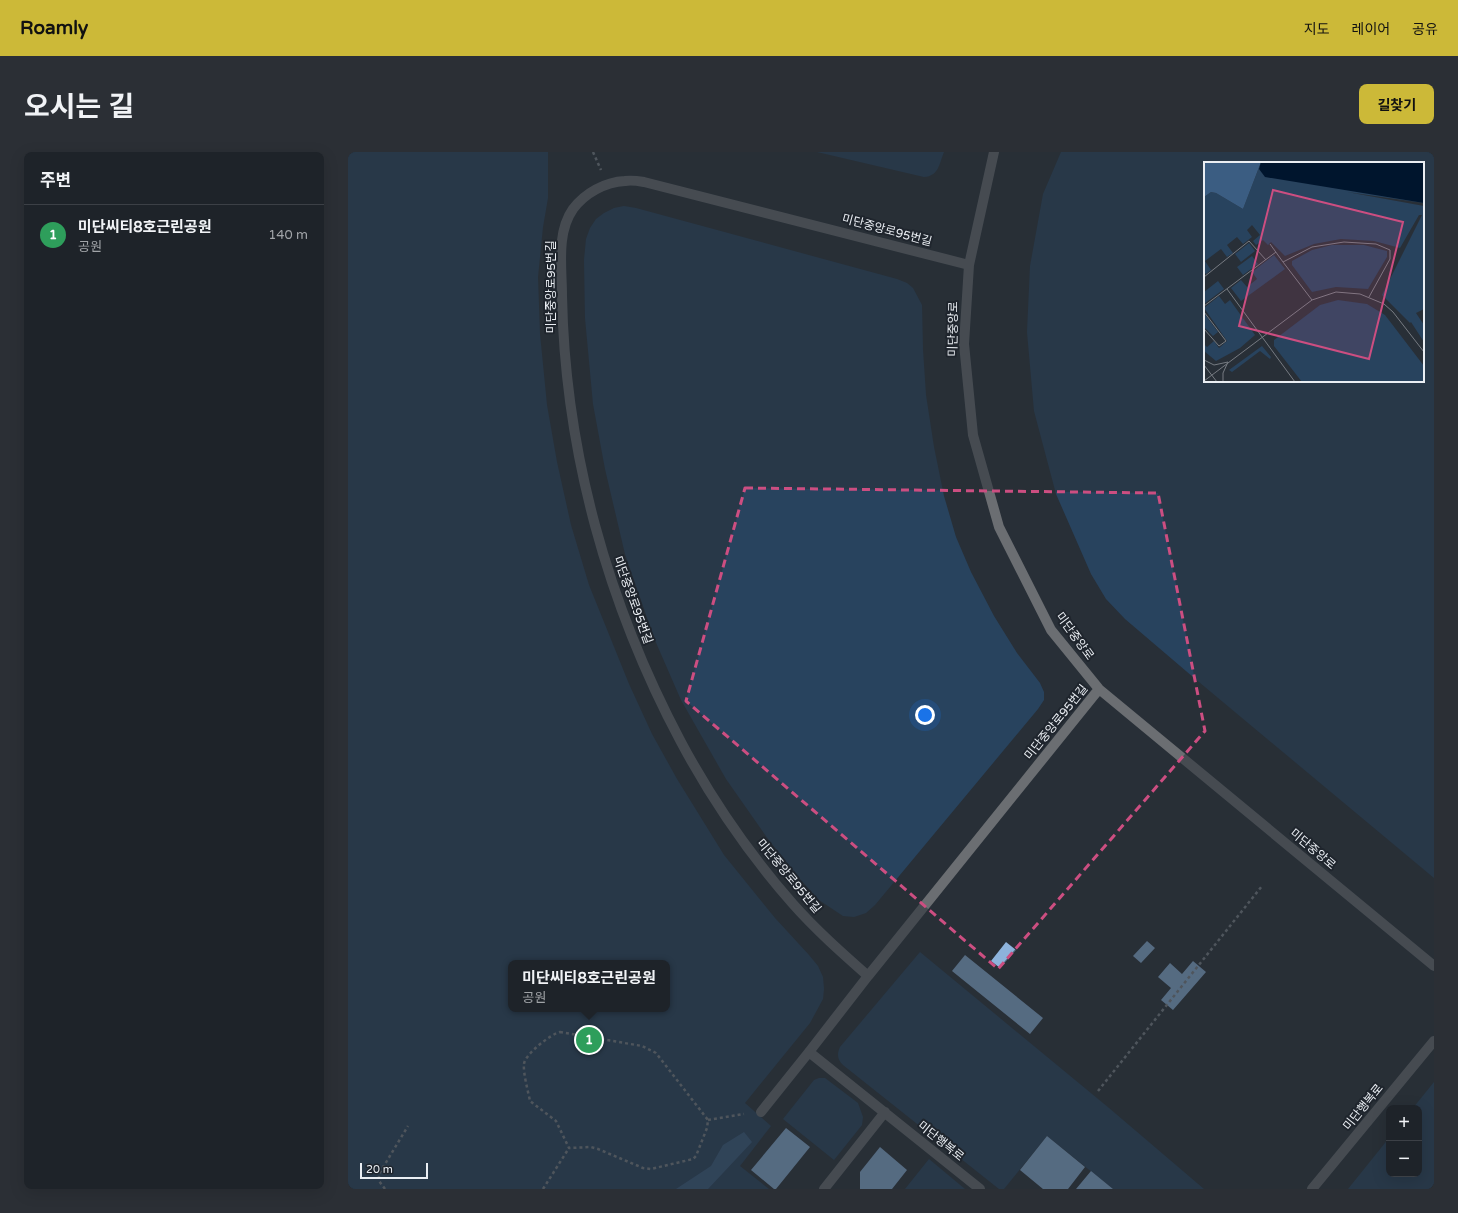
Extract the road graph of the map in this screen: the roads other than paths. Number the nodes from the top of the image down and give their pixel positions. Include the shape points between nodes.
1 (994, 152) edge
2 (970, 265) junction
3 (1099, 689) junction
4 (1434, 966) edge
5 (868, 976) junction
6 (1434, 1041) edge
7 (809, 1052) junction
8 (760, 1112) road end
9 (885, 1112) junction
10 (824, 1189) edge
11 (980, 1189) edge
12 (1312, 1189) edge

1 - 2 street, 미단중앙로
2 - 3 street, 미단중앙로 via 964,344 973,435 999,527 1051,630
2 - 5 street, 미단중앙로95번길 via 644,182 624,180 608,184 582,198 567,220 563,236 565,356 578,455 603,555 638,652 681,742 737,833 794,904
3 - 4 street, 미단중앙로
3 - 5 street, 미단중앙로95번길
5 - 7 street
6 - 12 street, 미단행복로
7 - 8 street
7 - 9 street, 미단행복로
9 - 10 street
9 - 11 street, 미단행복로

